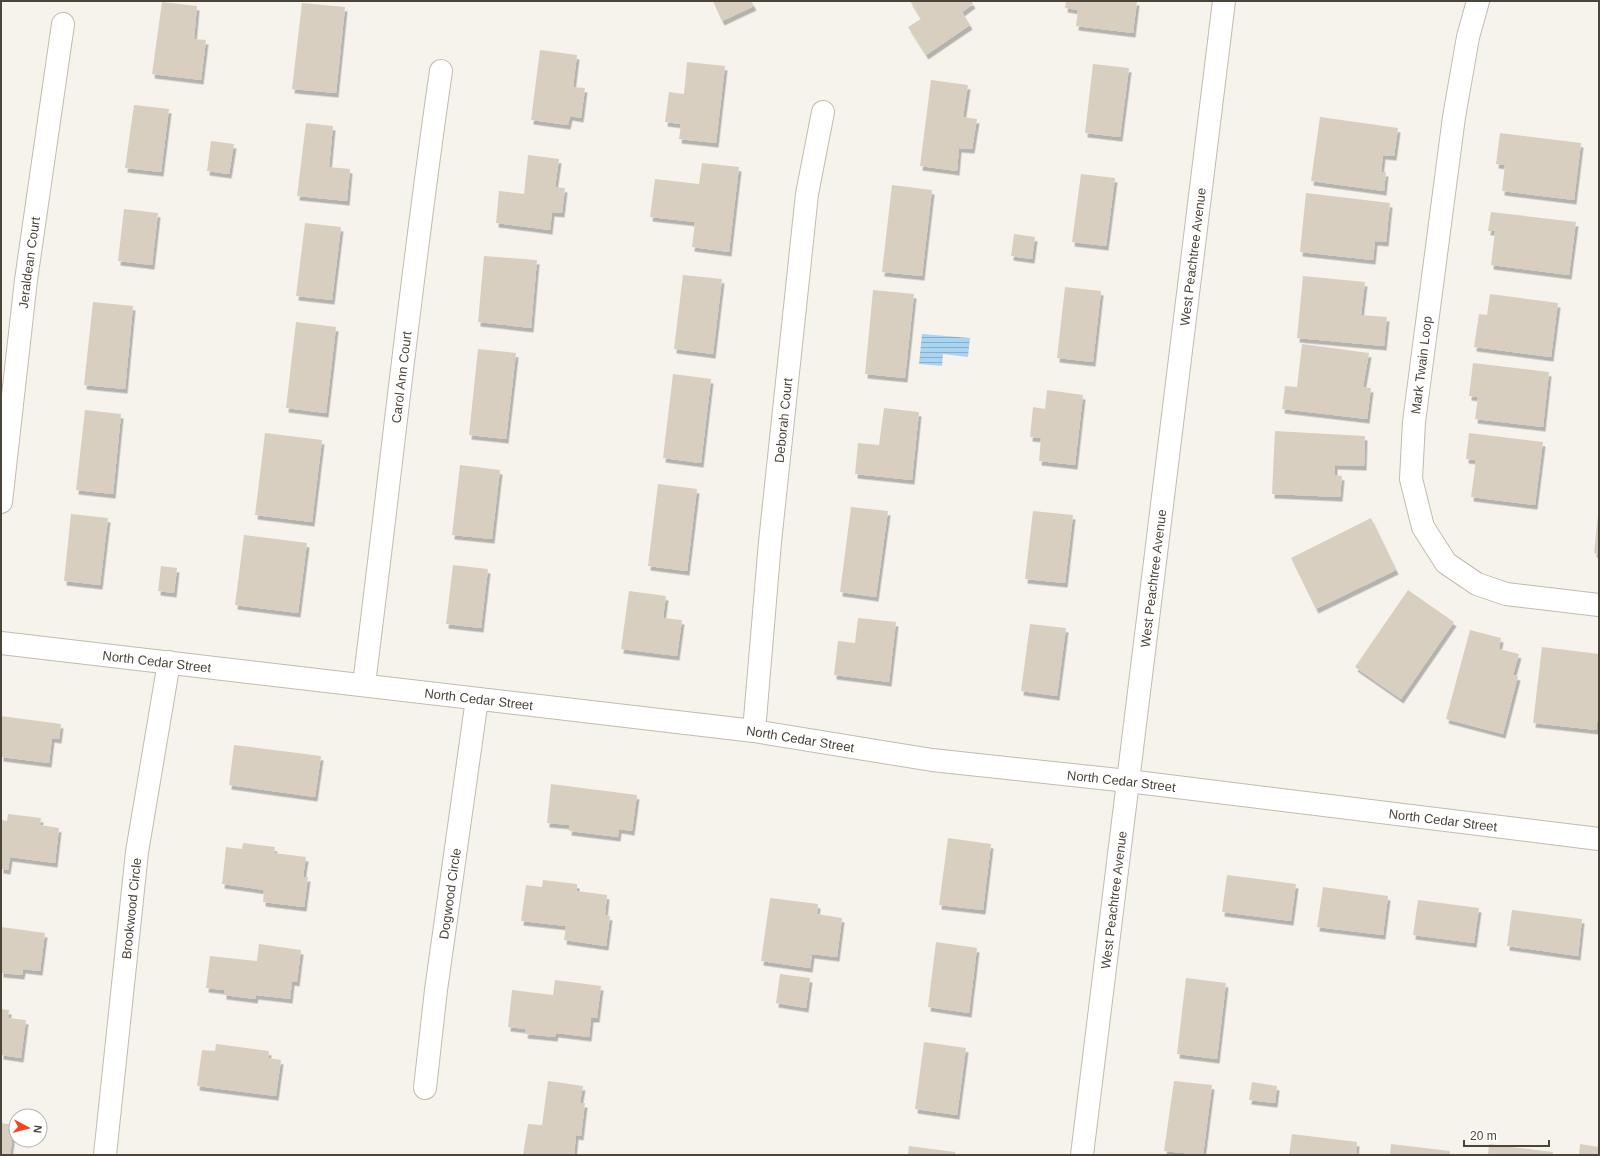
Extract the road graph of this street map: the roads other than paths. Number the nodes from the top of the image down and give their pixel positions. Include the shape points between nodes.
1 (1224, 1) edge
2 (1478, 1) edge
3 (63, 24) dead end
4 (442, 71) dead end
5 (822, 112) dead end
6 (1, 502) edge
7 (1599, 605) edge
8 (1, 643) edge
9 (169, 662) junction
10 (364, 684) junction
11 (477, 699) junction
12 (754, 730) junction
13 (1128, 781) junction
14 (1599, 839) edge
15 (425, 1088) dead end
16 (105, 1155) edge
17 (1082, 1155) edge

1 - 13 street, West Peachtree Avenue
2 - 7 street, Mark Twain Loop via 1468,37 1454,116 1414,422 1411,480 1423,527 1446,563 1477,584 1506,594
3 - 6 street, Jeraldean Court via 26,280
4 - 10 street, Carol Ann Court via 423,196
5 - 12 street, Deborah Court via 806,210 770,542
8 - 9 street, North Cedar Street
9 - 10 street, North Cedar Street
9 - 16 street, Brookwood Circle via 137,852
10 - 11 street, North Cedar Street
11 - 12 street, North Cedar Street
11 - 15 street, Dogwood Circle via 436,990
12 - 13 street, North Cedar Street via 932,760
13 - 14 street, North Cedar Street
13 - 17 street, West Peachtree Avenue

